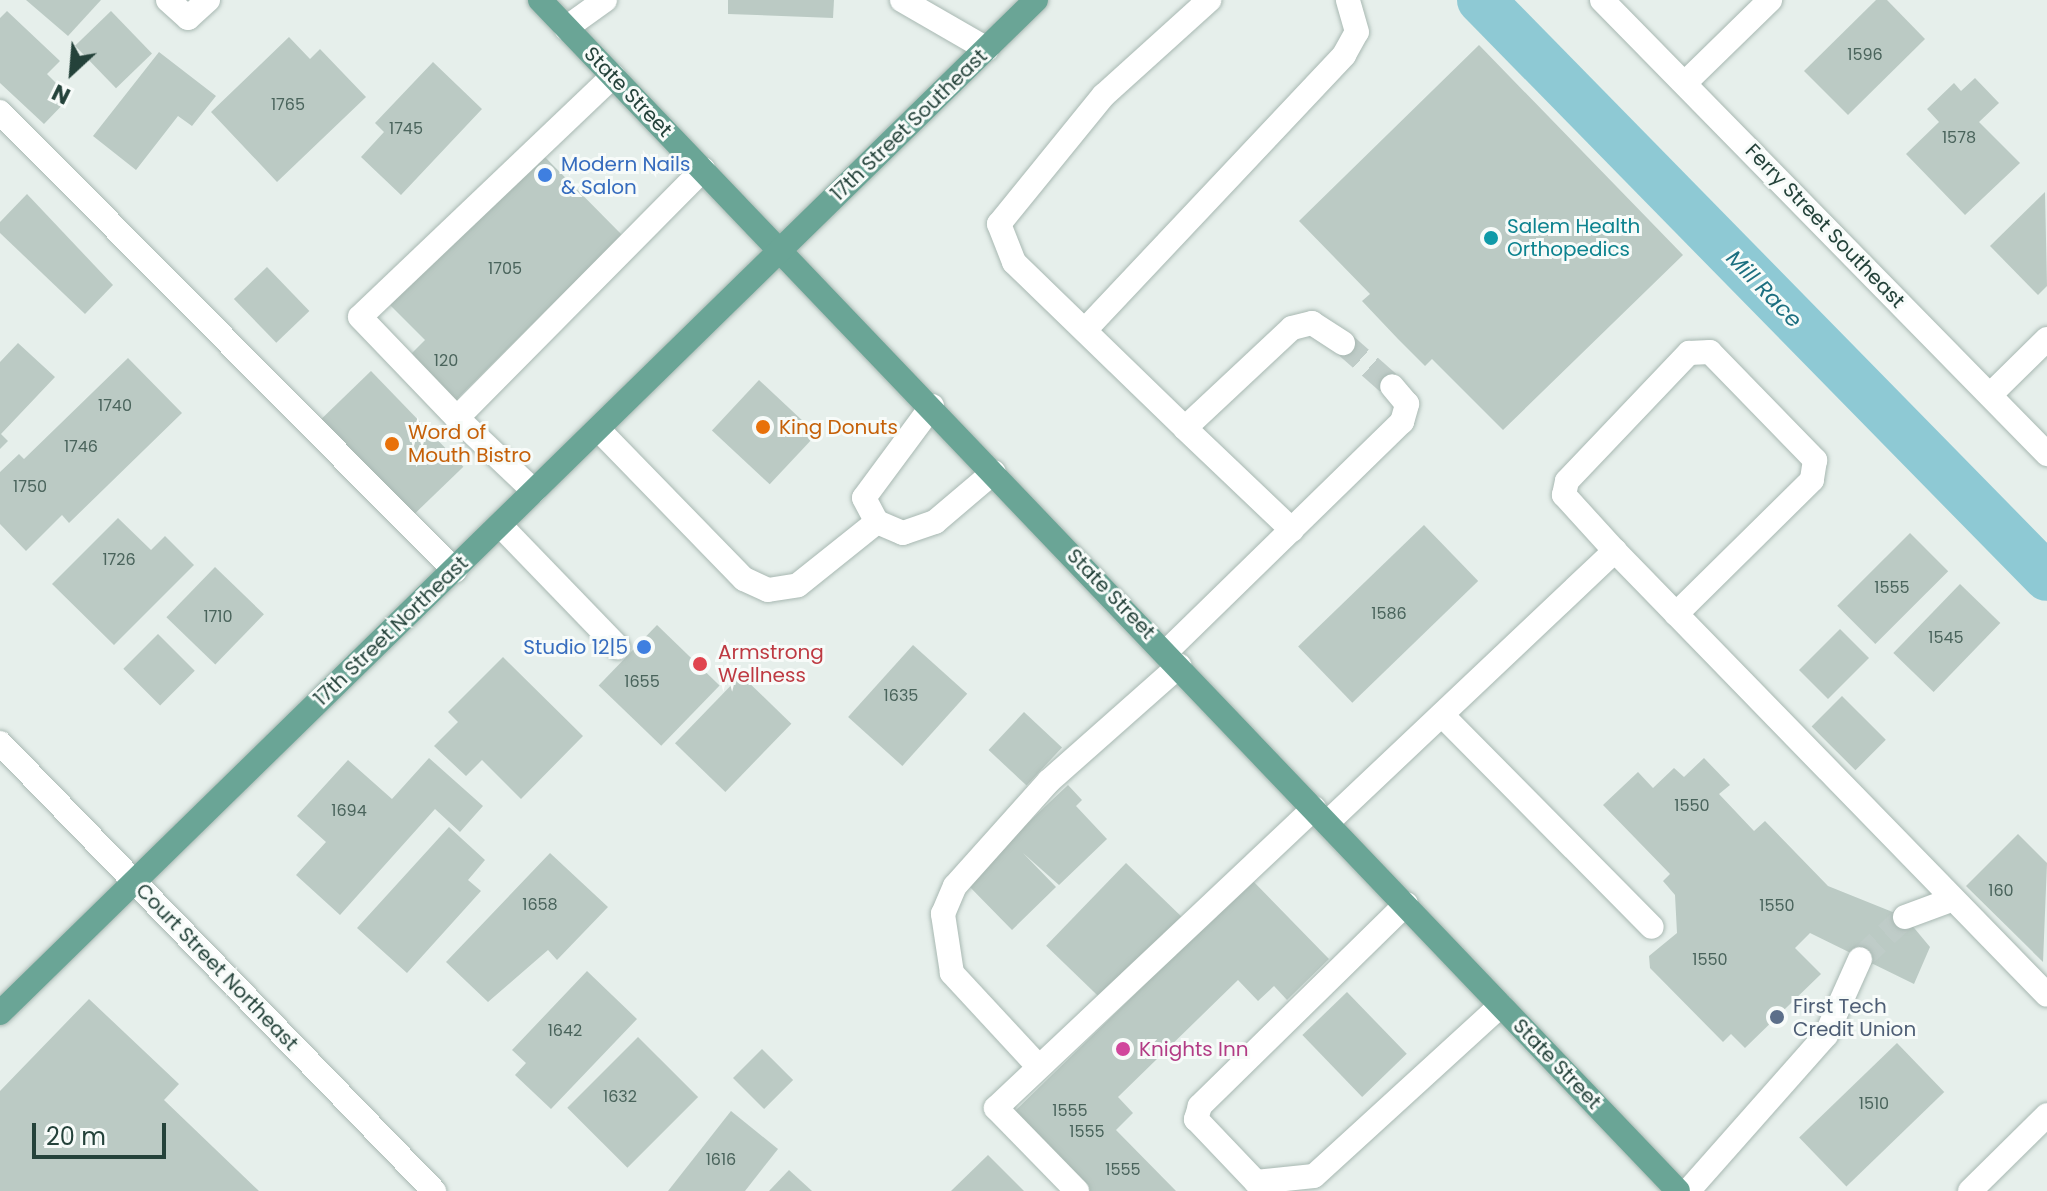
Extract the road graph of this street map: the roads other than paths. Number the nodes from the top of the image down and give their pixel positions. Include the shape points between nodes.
1 (168, 0) edge
2 (208, 0) edge
3 (540, 0) edge
4 (605, 0) edge
5 (902, 0) edge
6 (1036, 0) edge
7 (1209, 0) edge
8 (1348, 0) edge
9 (1602, 0) edge
10 (1770, 0) edge
11 (566, 28) junction
12 (987, 49) junction
13 (613, 76) junction
14 (1685, 83) junction
15 (0, 112) edge
16 (703, 169) junction
17 (782, 249) junction
18 (1085, 330) junction
19 (2047, 339) edge
20 (1343, 343) tunnel mouth
21 (1392, 386) tunnel mouth
22 (1990, 395) junction
23 (932, 406) junction
24 (457, 418) junction
25 (1185, 428) junction
26 (598, 429) junction
27 (2047, 454) edge
28 (994, 472) junction
29 (534, 491) junction
30 (877, 522) junction
31 (500, 525) junction
32 (1292, 530) junction
33 (1615, 551) junction
34 (455, 571) junction
35 (1676, 614) junction
36 (618, 647) dead end
37 (1173, 659) junction
38 (1442, 715) junction
39 (0, 743) edge
40 (1321, 815) junction
41 (134, 880) junction
42 (1951, 900) junction
43 (1406, 904) junction
44 (1905, 917) tunnel mouth
45 (1652, 927) dead end
46 (1860, 959) tunnel mouth
47 (2047, 995) edge
48 (1501, 1005) junction
49 (0, 1013) edge
50 (1038, 1066) junction
51 (2047, 1115) edge
52 (434, 1191) edge
53 (1077, 1191) edge
54 (1678, 1191) edge
55 (1688, 1191) edge
56 (1970, 1191) edge

1 - 2 street via 188,18
3 - 11 main road, State Street
4 - 11 street
5 - 12 street
6 - 12 main road, 17th Street Southeast
7 - 18 street via 1104,95 999,224 1014,262
8 - 18 street via 1357,32 1344,55
9 - 14 street, Ferry Street Southeast
10 - 14 street
11 - 13 main road, State Street
12 - 17 main road, 17th Street Southeast
13 - 16 main road, State Street
13 - 24 street via 360,317
14 - 22 street, Ferry Street Southeast
15 - 34 street
16 - 17 main road, State Street
16 - 24 street
17 - 23 main road, State Street
17 - 26 main road, 17th Street Northeast
18 - 25 street
19 - 22 street
20 - 25 street via 1312,323 1292,328
21 - 32 street via 1407,404 1402,422
22 - 27 street, Ferry Street Southeast
23 - 28 main road, State Street
23 - 30 street via 864,498
24 - 29 street
25 - 32 street
26 - 29 main road, 17th Street Northeast
26 - 30 street via 744,579 768,590 798,585
28 - 30 street via 935,522 903,533
28 - 37 main road, State Street
29 - 31 main road, 17th Street Northeast
31 - 34 main road, 17th Street Northeast
31 - 36 street
32 - 37 street
33 - 35 street
33 - 35 street via 1564,495 1567,481 1689,353 1710,352 1815,460 1812,480
33 - 38 street
34 - 41 main road, 17th Street Northeast
35 - 42 street
37 - 40 main road, State Street
37 - 50 street via 1049,781 955,886 943,914 952,973
38 - 40 street
38 - 45 street
39 - 41 street, Court Street Northeast
40 - 43 main road, State Street
40 - 50 street
41 - 49 main road, 17th Street Northeast
41 - 52 street, Court Street Northeast
42 - 44 street
42 - 47 street
43 - 48 main road, State Street
43 - 48 street via 1200,1106 1196,1119 1256,1182 1314,1176
46 - 55 street via 1826,1035
48 - 54 main road, State Street
50 - 53 street via 996,1108
51 - 56 street

